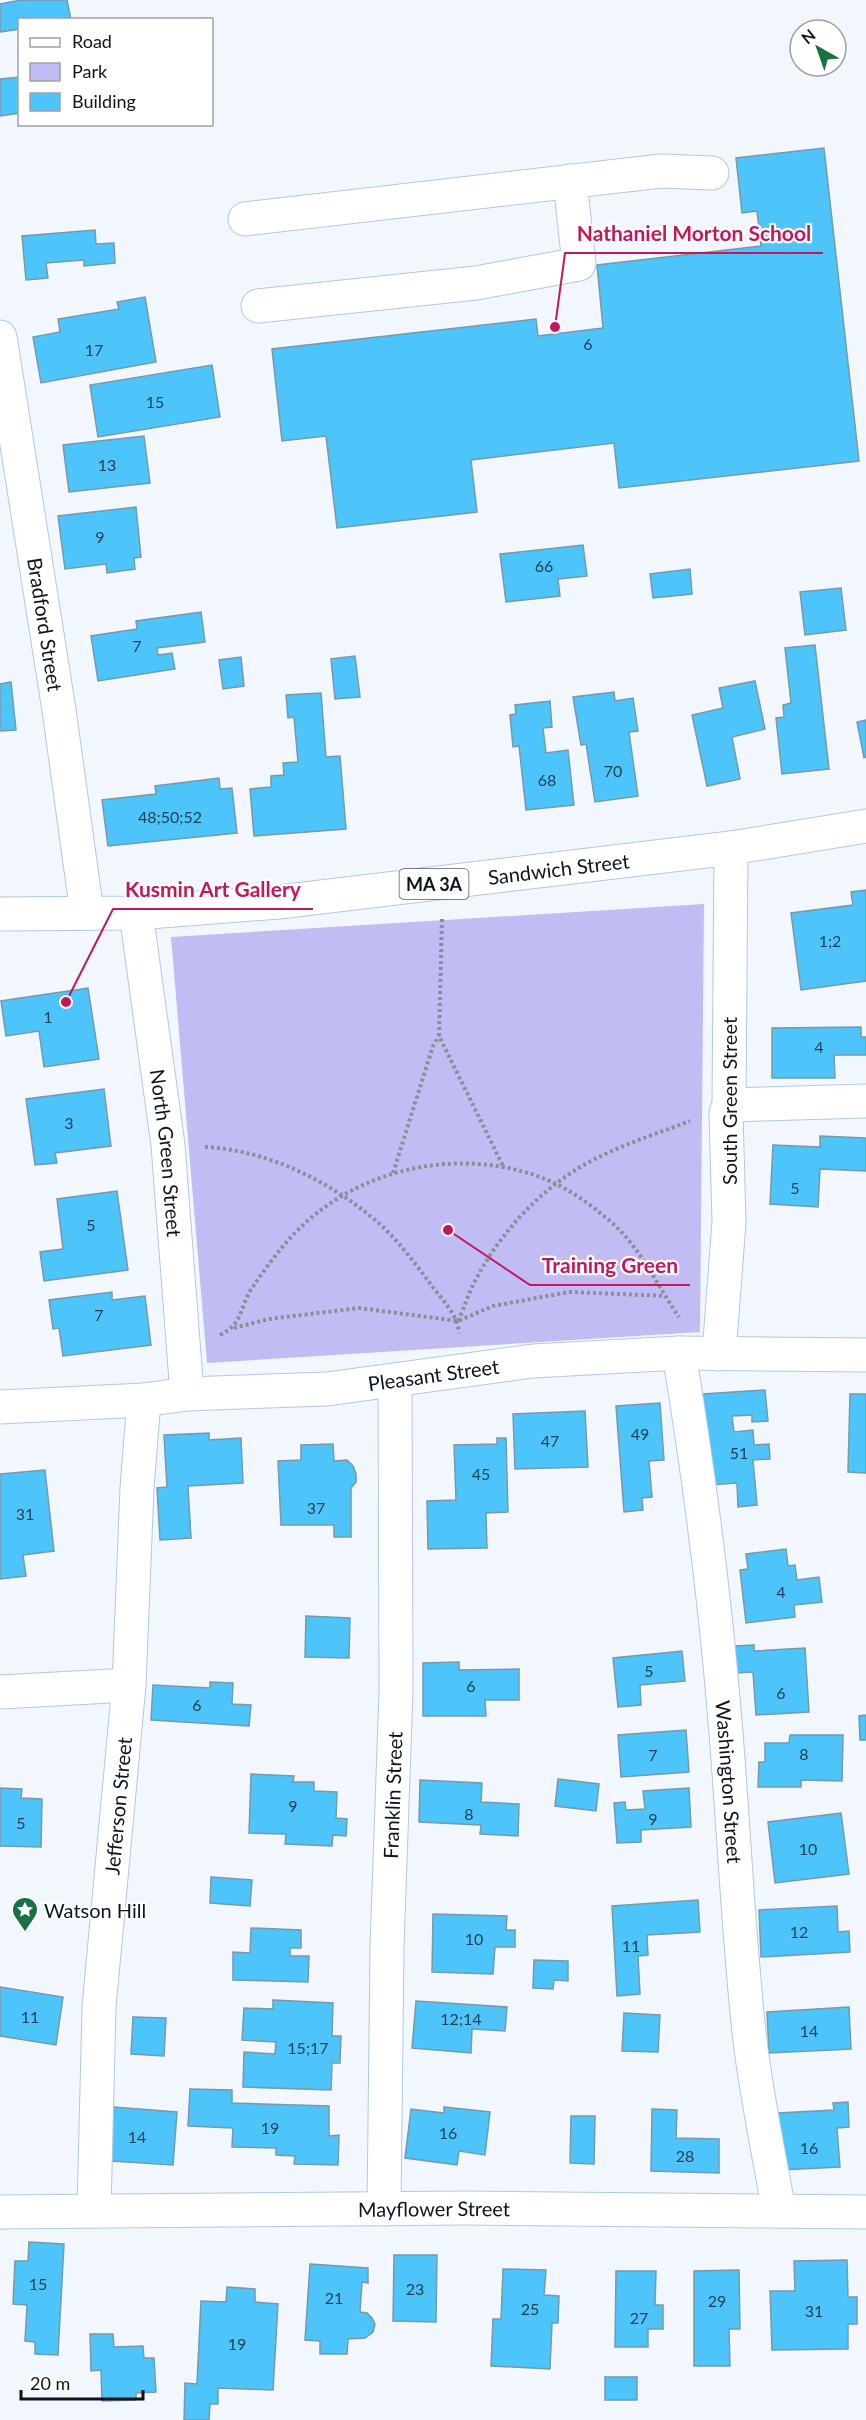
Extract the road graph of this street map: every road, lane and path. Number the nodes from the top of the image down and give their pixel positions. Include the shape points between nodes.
1 (712, 173) dead end
2 (570, 181) junction
3 (245, 219) dead end
4 (258, 306) dead end
5 (0, 337) edge
6 (866, 826) edge
7 (731, 848) junction
8 (87, 913) junction
9 (135, 913) junction
10 (0, 914) edge
11 (442, 915) dead end
12 (440, 1036) junction
13 (866, 1101) edge
14 (727, 1109) junction
15 (168, 1145) junction
16 (504, 1168) junction
17 (393, 1173) junction
18 (556, 1183) junction
19 (343, 1196) junction
20 (664, 1296) junction
21 (458, 1321) junction
22 (233, 1328) junction
23 (459, 1342) dead end
24 (184, 1352) junction
25 (679, 1353) junction
26 (719, 1354) junction
27 (866, 1355) edge
28 (395, 1381) junction
29 (187, 1394) junction
30 (144, 1400) junction
31 (0, 1407) edge
32 (129, 1685) junction
33 (0, 1692) edge
34 (384, 2209) junction
35 (94, 2211) junction
36 (779, 2211) junction
37 (0, 2212) edge
38 (866, 2212) edge

1 - 2 street via 661,171
2 - 3 street
2 - 4 street via 579,264 476,282
5 - 8 street, Bradford Street
6 - 7 street, Sandwich Street / MA 3A
7 - 9 street, Sandwich Street / MA 3A via 325,897
7 - 14 street, South Green Street
8 - 9 street, Sandwich Street / MA 3A
8 - 10 street, Sandwich Street / MA 3A
9 - 15 street, North Green Street
11 - 12 path
12 - 16 path
12 - 17 path via 433,1046
13 - 14 street
14 - 18 path via 599,1156
14 - 26 street, South Green Street via 729,1222
15 - 19 path via 214,1147 260,1157 303,1173
15 - 24 street, North Green Street
16 - 17 path via 467,1164
16 - 18 path
17 - 19 path
18 - 20 path via 619,1230 651,1269
18 - 21 path via 521,1215 495,1247
19 - 21 path via 383,1227
19 - 22 path via 297,1230 251,1290
20 - 21 path via 569,1292 493,1306
20 - 25 path via 684,1325
21 - 22 path via 359,1308 269,1319
21 - 23 path
22 - 24 path
24 - 29 street, North Green Street
25 - 26 street, Pleasant Street
25 - 28 street, Pleasant Street via 533,1360
25 - 36 street, Washington Street via 713,1599 750,2043
26 - 27 street, Pleasant Street
28 - 29 street, Pleasant Street via 327,1389
28 - 34 street, Franklin Street via 396,1691
29 - 30 street, Pleasant Street
30 - 31 street, Pleasant Street
30 - 32 street, Jefferson Street
32 - 33 street
32 - 35 street, Jefferson Street via 99,2007
34 - 35 street, Mayflower Street
34 - 36 street, Mayflower Street
35 - 37 street, Mayflower Street
36 - 38 street, Mayflower Street

